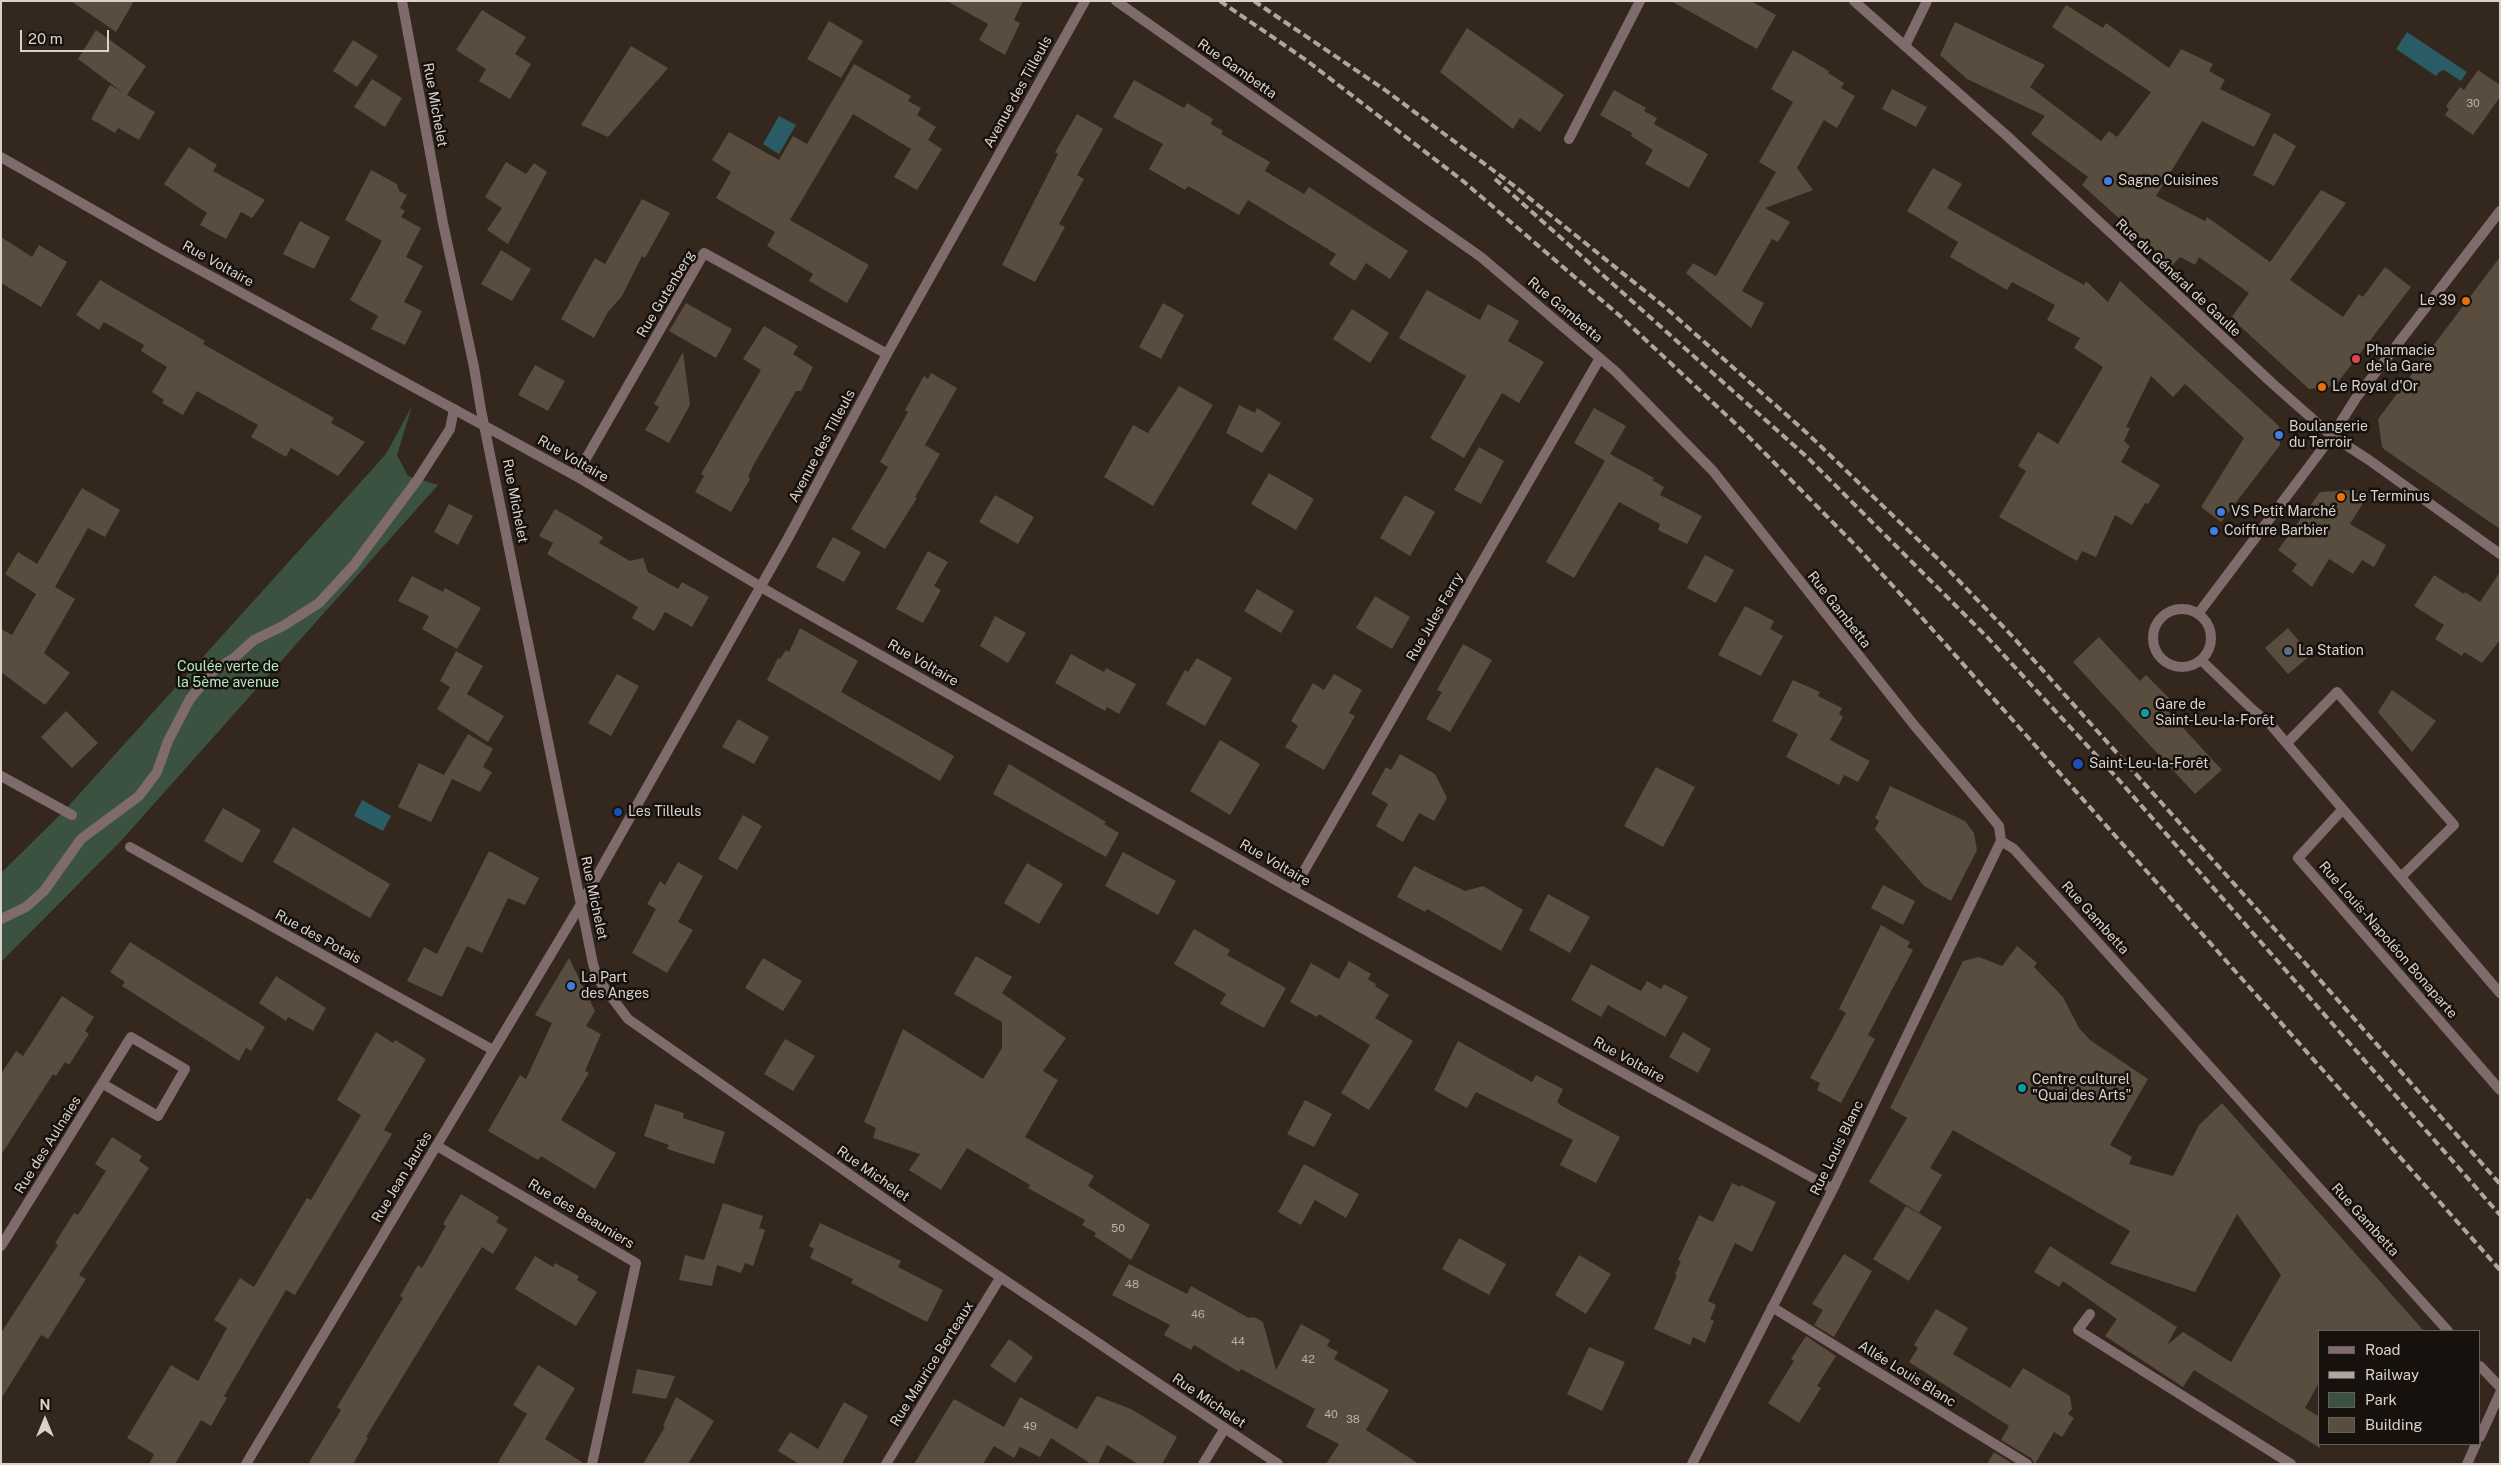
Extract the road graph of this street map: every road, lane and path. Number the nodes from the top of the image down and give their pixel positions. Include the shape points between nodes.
1 (402, 1) edge
2 (1085, 1) edge
3 (1116, 1) edge
4 (1640, 1) edge
5 (1854, 1) edge
6 (1927, 1) edge
7 (1905, 46) junction
8 (1569, 139) dead end
9 (1, 157) edge
10 (2500, 212) edge
11 (887, 354) junction
12 (1600, 358) junction
13 (454, 409) junction
14 (486, 427) junction
15 (2332, 436) junction
16 (576, 476) junction
17 (2500, 554) edge
18 (761, 586) junction
19 (2198, 614) junction
20 (2202, 660) junction
21 (2287, 743) junction
22 (1, 776) edge
23 (2342, 810) junction
24 (72, 815) dead end
25 (2001, 841) junction
26 (130, 847) dead end
27 (2402, 876) junction
28 (1293, 890) junction
29 (581, 904) junction
30 (1, 919) edge
31 (2500, 993) edge
32 (493, 1050) junction
33 (103, 1084) junction
34 (2500, 1090) edge
35 (437, 1146) junction
36 (1833, 1190) junction
37 (1, 1246) edge
38 (1000, 1278) junction
39 (1772, 1307) junction
40 (2090, 1314) dead end
41 (2447, 1330) edge
42 (2481, 1367) edge
43 (2500, 1387) edge
44 (2500, 1393) edge
45 (1225, 1428) junction
46 (2481, 1435) edge
47 (2476, 1445) edge
48 (246, 1464) edge
49 (592, 1464) edge
50 (886, 1464) edge
51 (1204, 1464) edge
52 (1278, 1464) edge
53 (1692, 1464) edge
54 (2027, 1464) edge
55 (2291, 1464) edge
56 (2467, 1464) edge

1 - 14 street, Rue Michelet via 442,223
2 - 11 street, Avenue des Tilleuls
3 - 12 street, Rue Gambetta via 1480,257
4 - 8 street
5 - 7 street, Rue du Général de Gaulle
6 - 7 street
7 - 15 street, Rue du Général de Gaulle
9 - 13 street, Rue Voltaire
10 - 15 street via 2356,398
11 - 16 street, Rue Gutenberg via 704,253
11 - 18 street, Avenue des Tilleuls
12 - 25 street, Rue Gambetta via 1712,471 1914,725 1999,826
12 - 28 street, Rue Jules Ferry
13 - 14 street, Rue Voltaire
13 - 30 street via 450,429 418,479 348,571 319,603 254,640 212,672 190,699 157,772 139,796 81,839 44,891 26,907
14 - 16 street, Rue Voltaire
14 - 29 street, Rue Michelet
15 - 17 street, Rue du Général de Gaulle
15 - 19 street
16 - 18 street, Rue Voltaire
18 - 28 street, Rue Voltaire
18 - 29 street, Avenue des Tilleuls
19 - 20 street via 2209,627 2211,636
19 - 20 street via 2188,610 2169,613 2156,626 2154,646 2159,655 2174,666 2193,665
20 - 21 street
21 - 23 street
21 - 27 street via 2337,692 2454,825
22 - 24 street
23 - 27 street
23 - 34 street, Rue Louis-Napoléon Bonaparte via 2298,858
25 - 36 street, Rue Louis Blanc
25 - 41 street, Rue Gambetta via 2014,849
26 - 32 street, Rue des Potais
27 - 31 street
28 - 36 street, Rue Voltaire
29 - 32 street, Rue Jean Jaurès
29 - 38 street, Rue Michelet via 598,979 628,1019
32 - 35 street, Rue Jean Jaurès
33 - 33 street, Rue des Aulnaies via 131,1037 185,1069 158,1116
33 - 37 street, Rue des Aulnaies
35 - 48 street, Rue Jean Jaurès
35 - 49 street, Rue des Beauniers via 636,1263
36 - 39 street, Rue Louis Blanc
38 - 45 street, Rue Michelet
38 - 50 street, Rue Maurice Berteaux
39 - 53 street, Rue Louis Blanc
39 - 54 street, Allée Louis Blanc
40 - 55 street via 2078,1330
42 - 43 street
44 - 46 street
45 - 51 street
45 - 52 street, Rue Michelet
47 - 56 street

